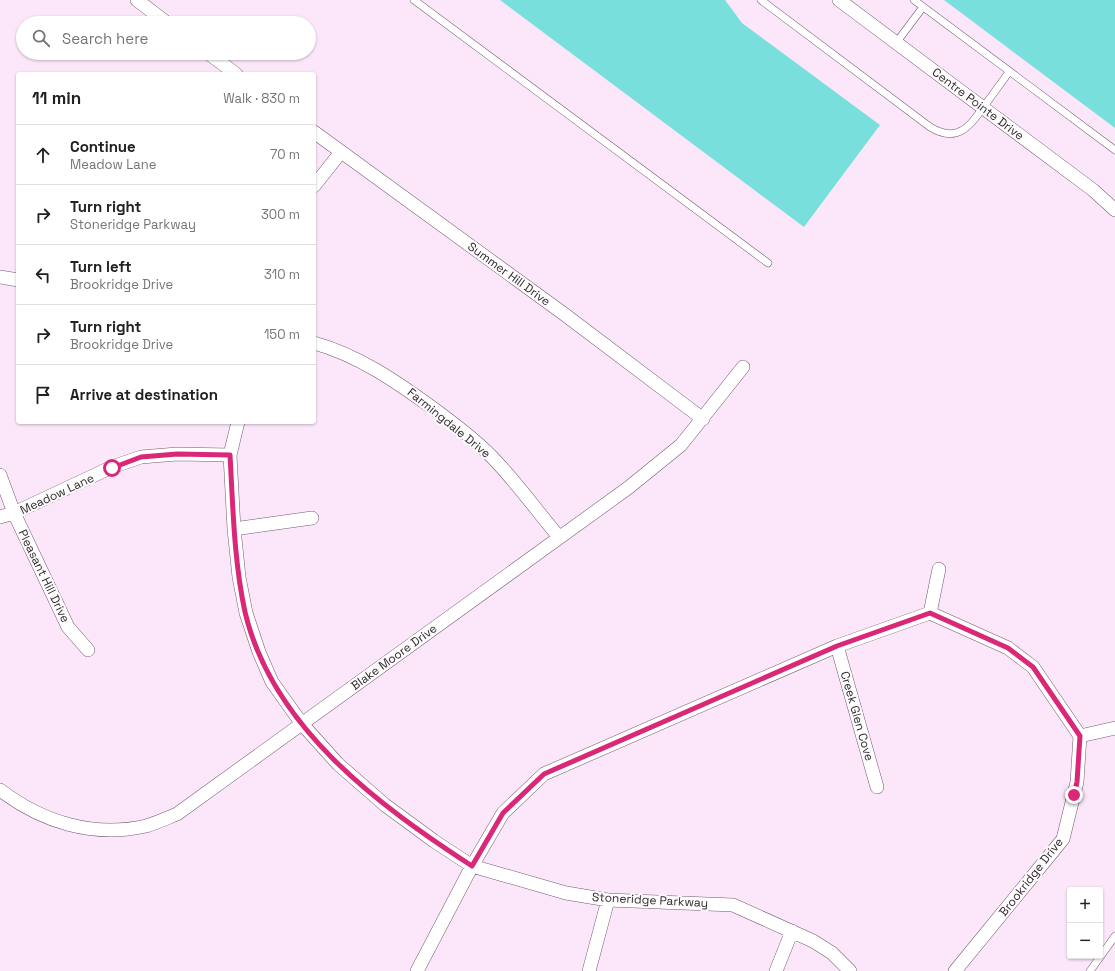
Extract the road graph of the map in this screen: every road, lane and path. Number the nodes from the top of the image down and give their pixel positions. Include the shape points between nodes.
1 (136, 0) edge
2 (414, 0) edge
3 (761, 0) edge
4 (839, 0) edge
5 (914, 0) edge
6 (923, 7) junction
7 (158, 16) edge
8 (896, 43) junction
9 (217, 60) edge
10 (233, 72) edge
11 (1009, 72) junction
12 (983, 108) junction
13 (316, 133) edge
14 (1115, 150) edge
15 (341, 152) junction
16 (316, 183) edge
17 (1115, 210) edge
18 (768, 263) dead end
19 (0, 277) edge
20 (16, 280) edge
21 (316, 343) edge
22 (743, 367) dead end
23 (702, 418) junction
24 (238, 424) edge
25 (230, 455) junction
26 (0, 475) edge
27 (14, 513) junction
28 (0, 517) edge
29 (312, 518) dead end
30 (234, 529) junction
31 (559, 537) junction
32 (939, 569) dead end
33 (930, 613) junction
34 (837, 646) junction
35 (88, 650) dead end
36 (302, 724) junction
37 (1115, 728) edge
38 (1080, 736) junction
39 (877, 787) dead end
40 (0, 790) edge
41 (472, 866) junction
42 (608, 900) junction
43 (792, 931) junction
44 (1115, 936) edge
45 (417, 971) edge
46 (589, 971) edge
47 (776, 971) edge
48 (850, 971) edge
49 (955, 971) edge
50 (1090, 971) edge

1 - 7 street
2 - 18 lane
3 - 12 lane via 930,127 942,133 954,134 964,130
4 - 8 street, Centre Pointe Drive
5 - 6 lane
6 - 8 lane
6 - 11 lane
8 - 12 street, Centre Pointe Drive
9 - 10 street
11 - 12 lane
11 - 14 lane
12 - 17 street, Centre Pointe Drive via 1093,190
13 - 15 street, Summer Hill Drive
15 - 16 street
15 - 23 street, Summer Hill Drive
19 - 20 street
21 - 31 street, Farmingdale Drive via 331,347 367,364 450,420 490,455
22 - 23 street, Blake Moore Drive
23 - 31 street, Blake Moore Drive via 680,445 628,488
24 - 25 street, Stoneridge Parkway
25 - 27 street, Meadow Lane via 177,454 141,457
25 - 30 street, Stoneridge Parkway
26 - 27 street, Pleasant Hill Drive
27 - 28 street, Meadow Lane
27 - 35 street, Pleasant Hill Drive via 68,626
29 - 30 street
30 - 36 street, Stoneridge Parkway via 246,613 259,652 272,682
31 - 36 street, Blake Moore Drive
32 - 33 street
33 - 34 street
33 - 38 street via 1008,648 1033,667
34 - 39 street, Creek Glen Cove
34 - 41 street via 544,774 503,813
36 - 40 street, Blake Moore Drive via 177,814 146,826 114,831 83,828 54,821 19,804
36 - 41 street, Stoneridge Parkway via 338,764 385,805
37 - 38 street
38 - 49 street, Brookridge Drive via 1077,782 1063,839
41 - 42 street, Stoneridge Parkway via 566,893
41 - 45 street
42 - 43 street, Stoneridge Parkway via 733,905
42 - 46 street
43 - 47 street
43 - 48 street, Stoneridge Parkway via 832,953
44 - 50 lane

